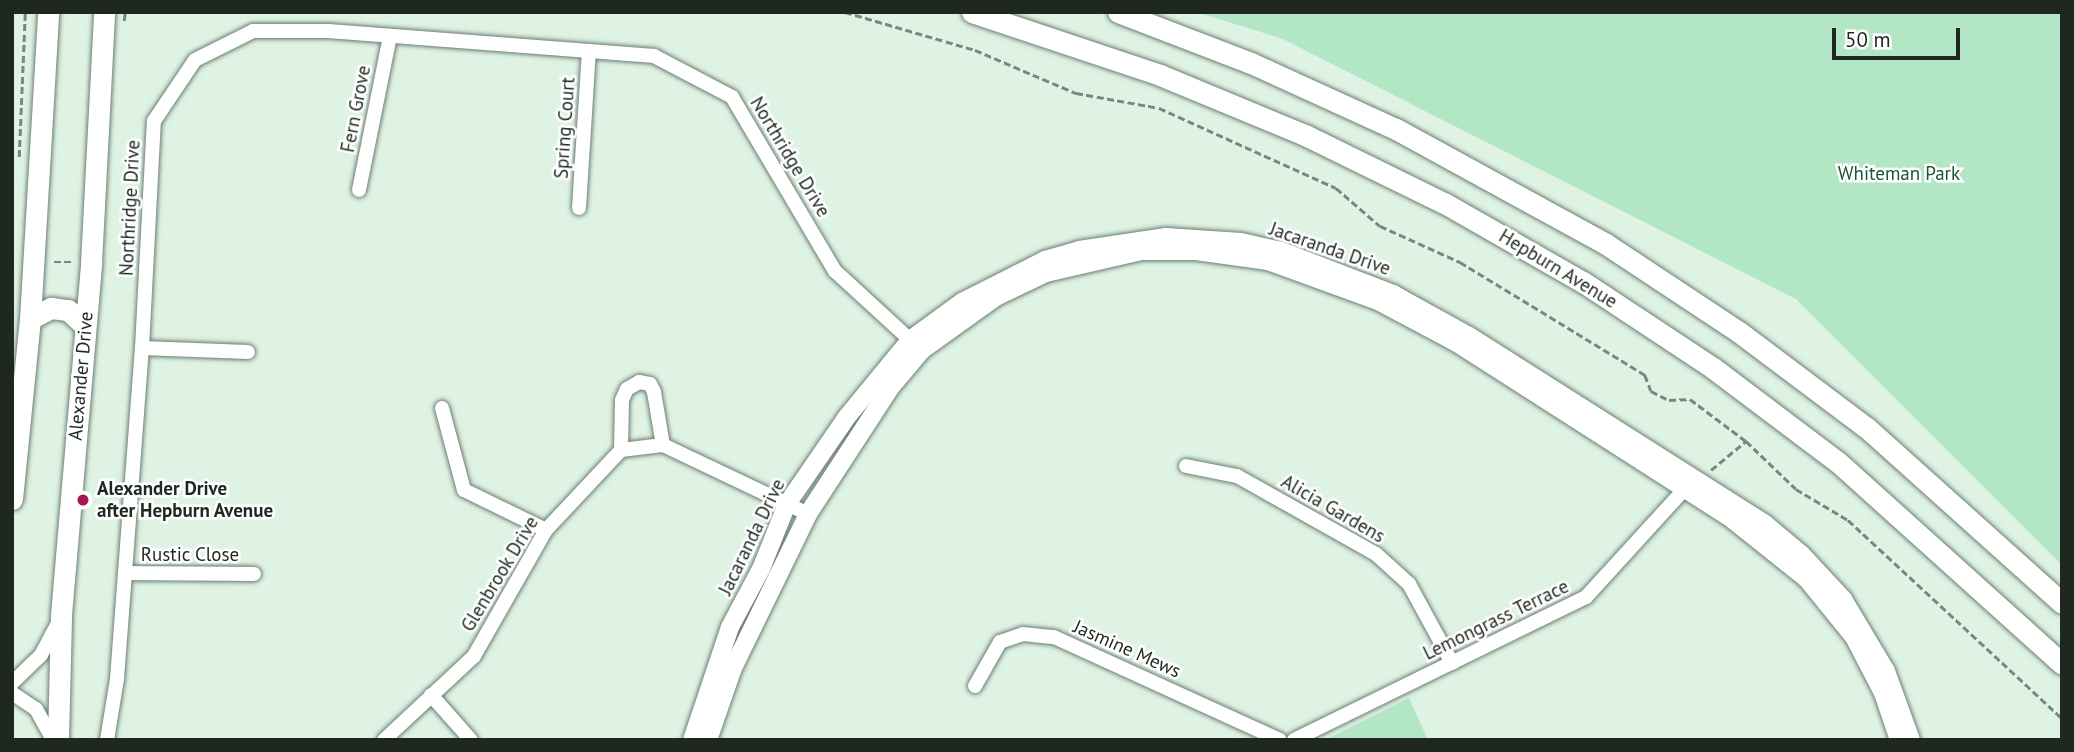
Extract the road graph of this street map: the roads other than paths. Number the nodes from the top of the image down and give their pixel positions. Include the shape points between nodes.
1 (48, 12) edge
2 (104, 12) edge
3 (972, 12) edge
4 (1118, 12) edge
5 (390, 36) junction
6 (589, 51) junction
7 (359, 190) dead end
8 (579, 208) dead end
9 (30, 319) junction
10 (85, 326) junction
11 (916, 345) junction
12 (142, 348) junction
13 (248, 352) dead end
14 (442, 408) dead end
15 (663, 445) junction
16 (621, 450) junction
17 (1186, 466) dead end
18 (1689, 484) junction
19 (12, 499) edge
20 (787, 504) junction
21 (808, 514) junction
22 (546, 530) junction
23 (125, 573) junction
24 (254, 574) dead end
25 (2062, 603) edge
26 (61, 615) junction
27 (1452, 663) junction
28 (2062, 663) edge
29 (12, 683) edge
30 (975, 686) dead end
31 (12, 693) edge
32 (431, 695) junction
33 (55, 740) edge
34 (107, 740) edge
35 (384, 740) edge
36 (471, 740) edge
37 (692, 740) edge
38 (708, 740) edge
39 (1280, 740) edge
40 (1294, 740) edge
41 (1899, 740) edge
42 (1910, 740) edge

1 - 9 main road
2 - 10 main road, Alexander Drive
3 - 28 main road, Hepburn Avenue via 1148,70 1306,135 1446,204 1583,282 1713,368 1839,463
4 - 25 main road via 1251,63 1384,123 1606,244 1739,332 1867,428
5 - 6 street, Northridge Drive
5 - 7 street, Fern Grove
5 - 12 street, Northridge Drive via 253,31 195,60 154,121
6 - 8 street, Spring Court
6 - 11 street, Northridge Drive via 654,56 732,97 835,271
9 - 10 main road via 51,308 68,310
9 - 19 main road
10 - 26 main road, Alexander Drive
11 - 18 street, Jacaranda Drive via 1046,273 1100,257 1196,251 1268,261 1378,301 1457,343
11 - 20 street, Jacaranda Drive via 852,410
11 - 21 street, Jacaranda Drive
12 - 13 street
12 - 23 street, Northridge Drive
14 - 22 street via 464,489
15 - 16 street
15 - 16 street via 654,392 650,384 639,383 627,389 622,400
15 - 20 street
16 - 22 street, Glenbrook Drive
17 - 27 street, Alicia Gardens via 1237,476 1376,554 1409,584
18 - 27 street, Lemongrass Terrace via 1586,597
18 - 41 street, Jacaranda Drive via 1807,579 1854,637 1883,693
18 - 42 street, Jacaranda Drive via 1765,524 1843,599 1886,671
20 - 21 street
20 - 37 street, Jacaranda Drive via 761,569 730,627
21 - 38 street, Jacaranda Drive via 733,668
22 - 32 street, Glenbrook Drive via 474,656
23 - 24 street, Rustic Close
23 - 34 street, Northridge Drive
26 - 29 street via 41,655
26 - 33 main road, Alexander Drive
27 - 40 street, Lemongrass Terrace
30 - 39 street, Jasmine Mews via 1000,642 1023,634 1054,637
31 - 33 street via 36,709
32 - 35 street, Glenbrook Drive
32 - 36 street

